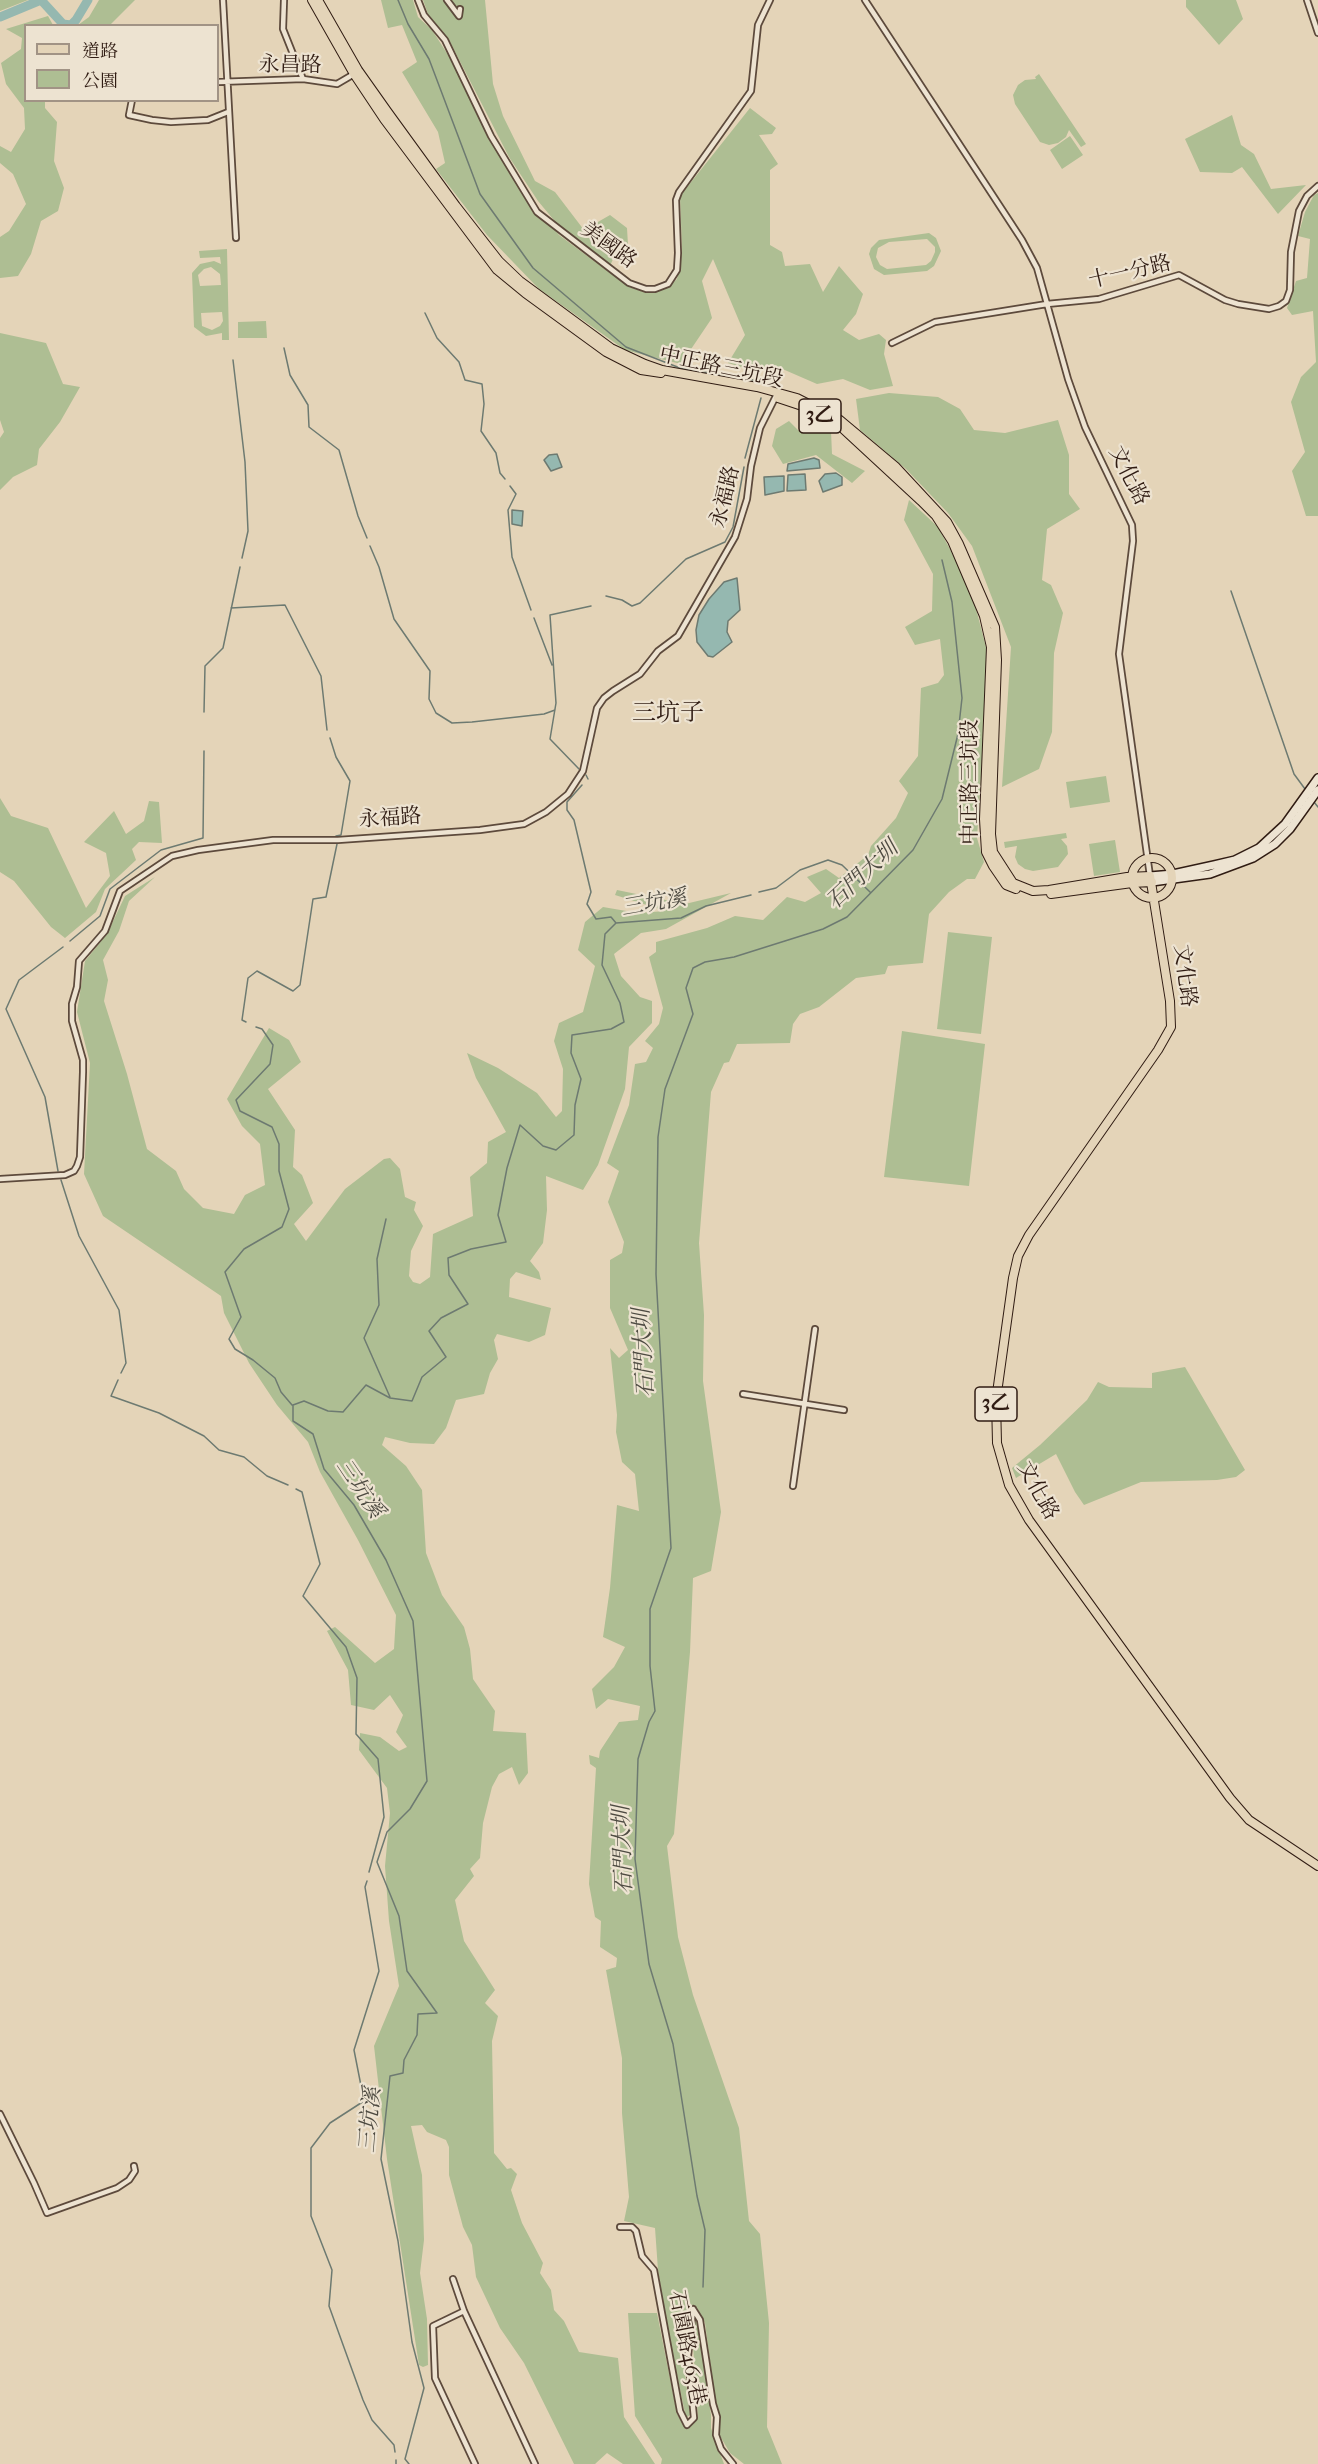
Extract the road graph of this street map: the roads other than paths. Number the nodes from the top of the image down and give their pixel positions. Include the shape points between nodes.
1 (224, 0) edge
2 (284, 0) edge
3 (312, 0) edge
4 (318, 0) edge
5 (418, 0) edge
6 (447, 0) edge
7 (770, 0) edge
8 (865, 0) edge
9 (1307, 0) edge
10 (460, 9) dead end
11 (219, 31) edge
12 (225, 32) junction
13 (1318, 33) edge
14 (356, 72) junction
15 (303, 79) junction
16 (219, 82) edge
17 (226, 83) junction
18 (132, 102) edge
19 (228, 112) junction
20 (1318, 186) edge
21 (236, 238) dead end
22 (1047, 304) junction
23 (892, 343) dead end
24 (776, 395) junction
25 (1318, 778) edge
26 (1318, 790) edge
27 (1148, 858) junction
28 (1173, 877) junction
29 (1151, 879) junction
30 (1132, 880) junction
31 (1155, 899) junction
32 (0, 1179) edge
33 (815, 1329) dead end
34 (743, 1395) dead end
35 (804, 1404) junction
36 (844, 1410) dead end
37 (793, 1486) dead end
38 (1318, 1866) edge
39 (0, 2114) edge
40 (134, 2166) dead end
41 (620, 2227) dead end
42 (453, 2279) dead end
43 (464, 2312) junction
44 (475, 2464) edge
45 (535, 2464) edge
46 (733, 2464) edge

1 - 12 street
2 - 15 street via 284,29
3 - 14 main road, 中正路三坑段 / 3乙
4 - 14 main road, 中正路三坑段 / 3乙
5 - 7 street, 美國路 via 424,15 445,40 491,136 537,212 629,283 646,289 668,284 677,270 676,200 751,91 758,25
6 - 10 street via 459,16
8 - 22 street, 文化路 via 1022,240 1037,268
9 - 13 street
11 - 12 street
12 - 17 street
14 - 15 street, 永昌路 via 337,84
14 - 24 main road, 中正路三坑段 / 3乙 via 456,206 520,282 611,348 645,364 757,387
15 - 17 street, 永昌路
16 - 17 street, 永昌路
17 - 19 street
18 - 19 street via 129,115 171,122 208,120
19 - 21 street
20 - 22 street, 十一分路 via 1299,211 1291,252 1290,290 1279,306 1269,309 1225,300 1179,275 1099,299
22 - 23 street, 十一分路 via 935,322
22 - 27 street, 文化路 via 1085,427 1132,525 1119,654
24 - 30 main road, 中正路三坑段 / 3乙 via 797,398 863,436 926,498 947,522 959,544 995,627 991,834 993,852 1008,877 1034,891
24 - 32 street, 永福路 via 760,428 747,499 735,537 678,636 658,651 640,675 613,691 597,708 583,771 568,794 524,824 338,840 273,840 198,850 172,856 120,891 105,931 79,961 72,1004 72,1021 83,1060 78,1166 65,1175
25 - 28 main road via 1285,824 1259,848 1235,860
26 - 28 main road via 1290,829 1265,852 1227,869
27 - 28 main road via 1166,862
27 - 29 street, 文化路
27 - 30 main road via 1139,862
28 - 29 main road
28 - 31 main road via 1168,891
29 - 30 main road, 中正路三坑段 / 3乙
29 - 31 main road, 文化路 / 3乙
30 - 31 main road via 1136,891
31 - 38 main road, 文化路 / 3乙 via 1171,1027 1029,1234 1018,1256 996,1400 997,1443 1009,1485 1029,1520 1230,1798 1249,1820
33 - 35 street
34 - 35 street
35 - 36 street
35 - 37 street
39 - 40 street via 47,2213 117,2188 129,2180
41 - 46 street, 石園路463巷 via 636,2231 642,2256 654,2270 680,2411 687,2425 694,2418 688,2356 693,2309 700,2320 717,2417 716,2435
42 - 43 street
43 - 44 street via 433,2326 435,2378
43 - 45 street

